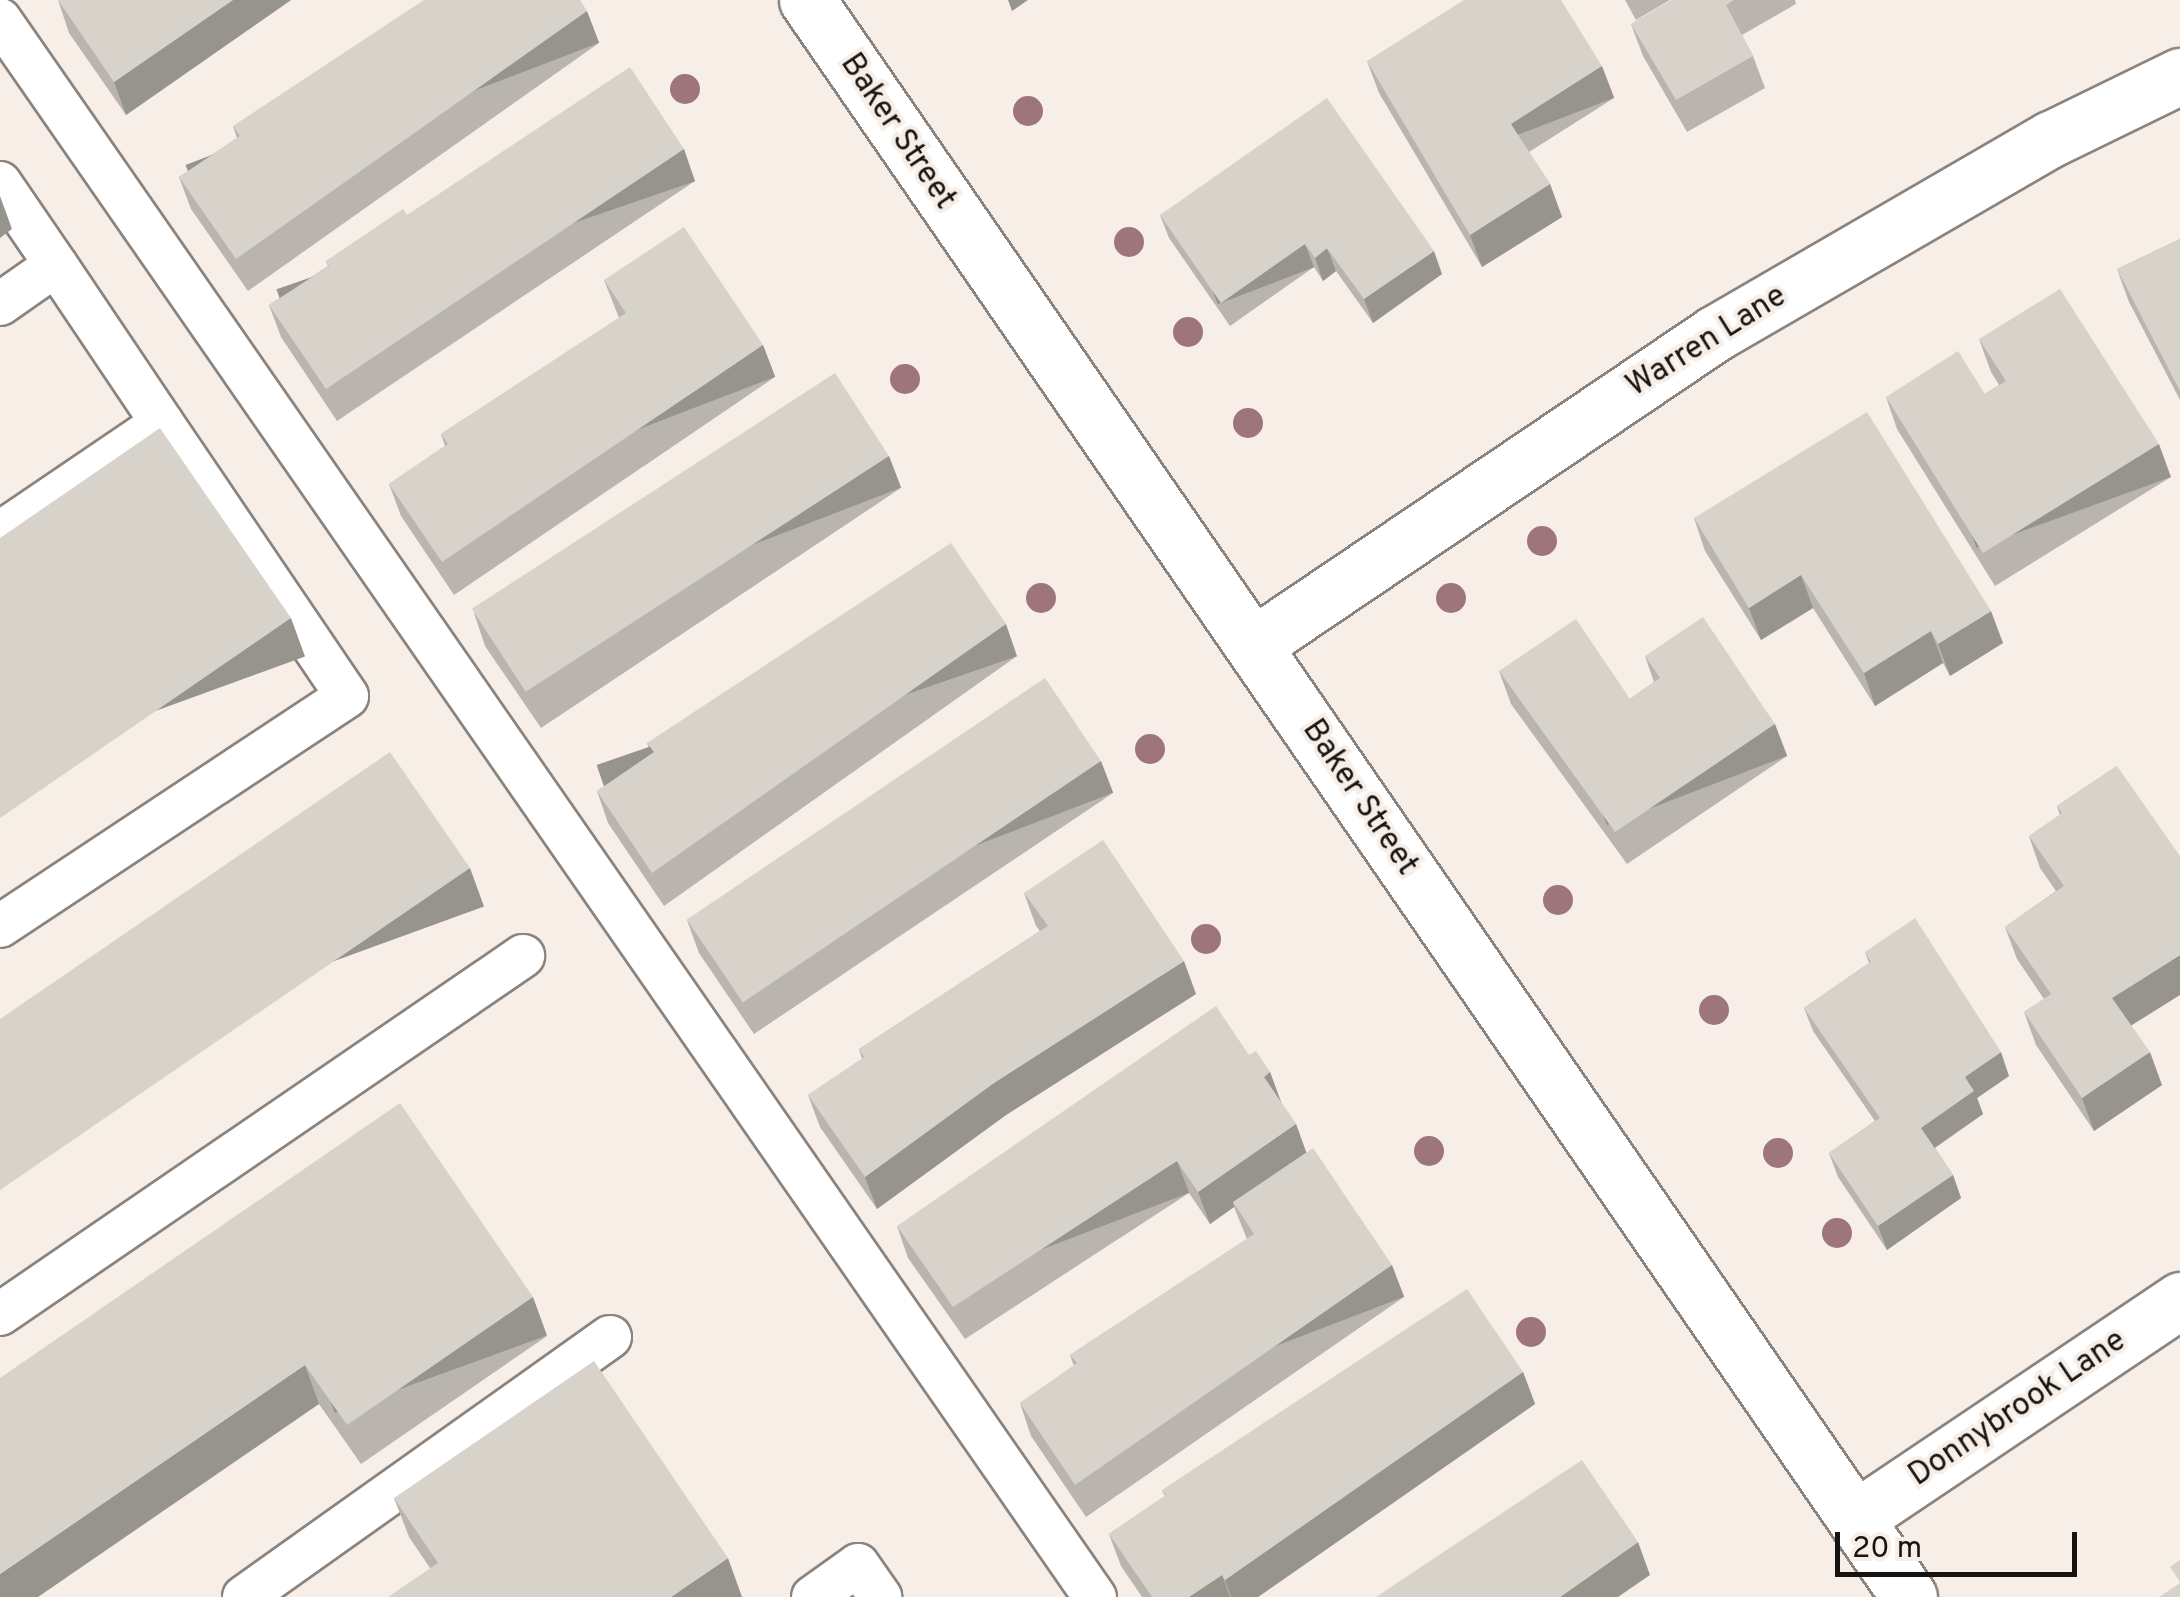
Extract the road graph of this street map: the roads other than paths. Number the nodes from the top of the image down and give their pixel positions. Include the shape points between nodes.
1 (807, 0) edge
2 (0, 20) edge
3 (2180, 76) edge
4 (0, 183) edge
5 (56, 265) junction
6 (0, 304) edge
7 (162, 422) junction
8 (0, 533) edge
9 (1255, 644) junction
10 (0, 926) edge
11 (523, 956) dead end
12 (2180, 1300) edge
13 (0, 1314) edge
14 (610, 1338) dead end
15 (1856, 1518) junction
16 (244, 1597) edge
17 (812, 1597) edge
18 (880, 1597) edge
19 (1096, 1597) edge
20 (1909, 1597) edge

1 - 9 main road, Baker Street
2 - 19 lane
3 - 9 main road, Warren Lane via 2051,139 1714,334
4 - 5 lane
5 - 6 lane
5 - 7 lane
7 - 8 lane
7 - 10 lane via 346,696
9 - 15 main road, Baker Street
11 - 13 lane
12 - 15 main road, Donnybrook Lane
14 - 16 lane
15 - 20 main road, Baker Street
17 - 18 lane via 858,1565

